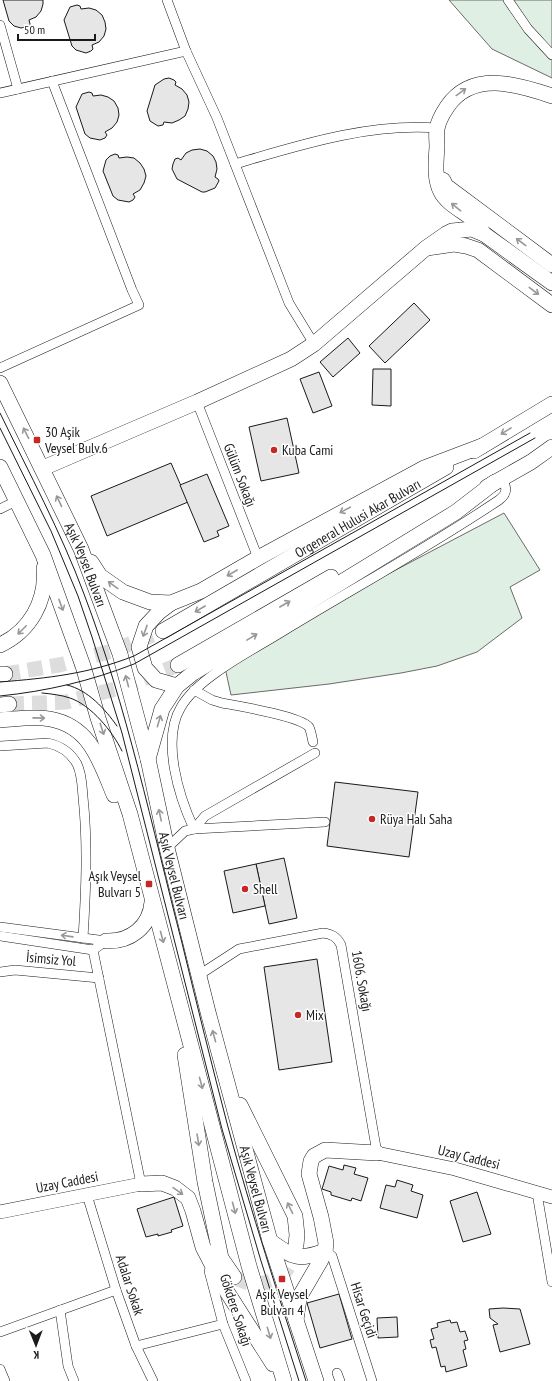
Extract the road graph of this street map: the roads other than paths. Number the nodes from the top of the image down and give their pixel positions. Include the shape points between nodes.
1 (168, 0) edge
2 (508, 0) edge
3 (0, 25) edge
4 (186, 51) junction
5 (552, 54) edge
6 (52, 81) junction
7 (18, 89) junction
8 (0, 93) edge
9 (552, 96) edge
10 (437, 128) junction
11 (235, 164) junction
12 (437, 169) junction
13 (484, 234) junction
14 (426, 248) junction
15 (552, 265) edge
16 (552, 283) edge
17 (552, 305) edge
18 (314, 344) junction
19 (0, 368) edge
20 (0, 383) edge
21 (552, 398) edge
22 (197, 402) junction
23 (552, 404) edge
24 (530, 417) junction
25 (482, 446) junction
26 (552, 447) edge
27 (552, 459) edge
28 (531, 462) junction
29 (0, 467) edge
30 (43, 468) junction
31 (498, 480) junction
32 (16, 501) junction
33 (0, 509) edge
34 (81, 549) junction
35 (43, 555) junction
36 (258, 558) junction
37 (171, 603) junction
38 (163, 631) tunnel mouth
39 (0, 645) edge
40 (178, 665) tunnel mouth
41 (177, 686) junction
42 (194, 690) junction
43 (0, 720) edge
44 (313, 742) dead end
45 (0, 746) edge
46 (315, 753) dead end
47 (148, 759) junction
48 (130, 814) junction
49 (325, 822) dead end
50 (194, 829) junction
51 (167, 848) junction
52 (152, 899) junction
53 (0, 927) edge
54 (0, 936) edge
55 (83, 938) junction
56 (106, 941) junction
57 (94, 950) junction
58 (0, 972) edge
59 (199, 975) junction
60 (173, 977) junction
61 (99, 978) junction
62 (224, 1074) junction
63 (377, 1153) junction
64 (141, 1184) junction
65 (537, 1192) junction
66 (87, 1195) junction
67 (552, 1197) edge
68 (0, 1212) edge
69 (270, 1242) junction
70 (296, 1245) tunnel mouth
71 (203, 1247) junction
72 (325, 1251) junction
73 (234, 1277) tunnel mouth
74 (552, 1282) edge
75 (116, 1290) junction
76 (60, 1310) junction
77 (224, 1324) junction
78 (298, 1328) junction
79 (0, 1332) edge
80 (136, 1346) junction
81 (0, 1369) edge
82 (284, 1380) edge
83 (5, 1381) edge
84 (74, 1381) edge
85 (153, 1381) edge
86 (246, 1381) edge
87 (316, 1381) edge
88 (372, 1381) edge

1 - 4 street
2 - 5 street via 528,29
3 - 7 street
4 - 6 street
4 - 11 street
6 - 7 street
6 - 19 street via 139,305
7 - 8 street
10 -> 9 main road via 451,100 476,84 523,87
10 - 11 street via 377,130 306,144
10 - 12 main road
11 - 18 street via 289,303
13 -> 12 main road via 477,222 454,206 442,193
15 -> 12 main road via 446,186
13 - 14 main road via 472,229 452,231
13 - 16 main road
14 -> 17 main road via 454,244 478,250
14 - 18 main road
18 - 22 main road via 291,359
30 -> 20 main road, Aşık Veysel Bulvarı
21 - 24 main road
22 - 30 main road
22 - 36 street, Gülüm Sokağı
23 - 24 main road, Orgeneral Hulusi Akar Bulvarı
24 -> 25 main road, Orgeneral Hulusi Akar Bulvarı
25 -> 36 main road via 424,468
25 -> 38 main road, Orgeneral Hulusi Akar Bulvarı
26 - 28 main road
27 - 28 main road
28 - 31 main road
29 - 32 main road, Aşık Veysel Bulvarı
34 -> 30 main road, Aşık Veysel Bulvarı
40 -> 31 main road
41 -> 31 main road via 193,673 456,512
31 - 42 street via 506,485 504,496 499,500 236,660
32 - 33 street
32 - 35 main road, Aşık Veysel Bulvarı
37 -> 34 main road via 150,602 123,592 100,576
47 -> 34 main road, Aşık Veysel Bulvarı via 120,654
35 -> 39 main road via 45,582 39,607 23,630
35 -> 48 main road, Aşık Veysel Bulvarı via 83,666
36 -> 37 main road via 201,591
37 -> 41 main road via 146,626 140,647 145,668 156,680
47 -> 41 main road via 162,709
42 - 44 street via 222,703 302,722 309,727
42 - 50 street via 180,707 173,731 173,747 178,790
43 -> 48 main road via 49,718 74,728 92,745 116,799
45 - 55 street via 48,743 67,752 78,766 86,845
46 - 50 street via 205,816
51 -> 47 main road, Aşık Veysel Bulvarı
48 - 52 main road, Aşık Veysel Bulvarı
49 - 50 street
50 - 51 street via 185,831
51 - 59 main road, Aşık Veysel Bulvarı
52 - 56 main road via 146,921 136,933 125,939
52 -> 60 main road, Aşık Veysel Bulvarı
55 -> 53 street
54 - 57 street
55 - 56 street
56 - 57 street
57 - 61 street
58 - 61 street, İsimsiz Yol via 15,970
62 -> 59 main road, Aşık Veysel Bulvarı
59 - 63 street, 1606. Sokağı via 239,949 323,933 335,936 341,945
60 -> 73 main road via 204,1182 221,1258
60 -> 82 main road, Aşık Veysel Bulvarı via 249,1266
61 - 64 street
62 - 69 main road, Aşık Veysel Bulvarı
70 -> 62 main road via 298,1235 295,1216
63 - 65 main road, Uzay Caddesi via 454,1169
63 - 72 main road via 325,1150 318,1152 311,1161 309,1174 325,1234
64 - 66 main road, Uzay Caddesi
64 -> 71 main road via 162,1183 175,1188 188,1198
65 - 67 main road, Uzay Caddesi
65 - 74 street
66 - 68 main road, Uzay Caddesi
66 - 75 street, Adalar Sokak
69 - 72 main road via 297,1257
69 - 78 main road, Aşık Veysel Bulvarı
71 - 77 street, Gökdere Sokağı
71 - 82 main road via 222,1284
72 - 78 main road via 300,1296 296,1320
72 - 88 street, Hisar Geçidi via 332,1256
75 - 76 street
75 - 80 street, Adalar Sokak
76 - 79 street
76 - 84 street via 68,1366
77 - 80 street
77 - 86 street, Gökdere Sokağı
78 - 87 main road, Aşık Veysel Bulvarı
80 - 85 street, Adalar Sokak
81 - 83 street

